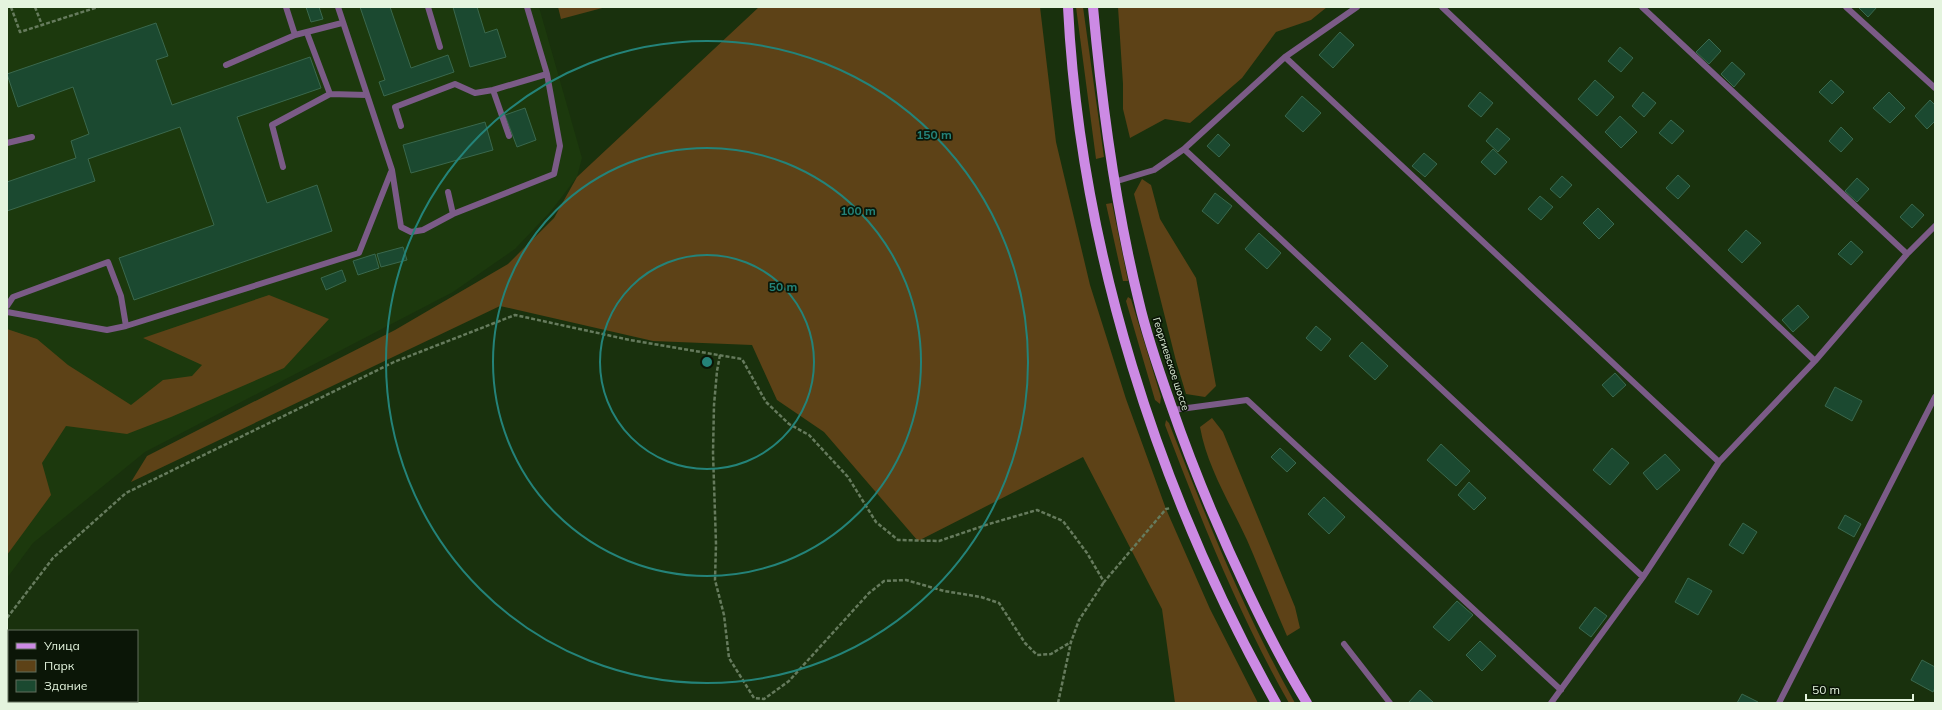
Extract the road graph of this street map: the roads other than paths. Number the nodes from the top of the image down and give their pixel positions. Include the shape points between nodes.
1 (286, 7) edge
2 (338, 7) edge
3 (428, 7) edge
4 (527, 7) edge
5 (1068, 7) edge
6 (1093, 7) edge
7 (1356, 7) edge
8 (1442, 7) edge
9 (1642, 7) edge
10 (1846, 7) edge
11 (342, 23) junction
12 (307, 33) junction
13 (295, 36) junction
14 (440, 47) dead end
15 (1285, 57) junction
16 (226, 65) dead end
17 (547, 74) junction
18 (1935, 88) edge
19 (493, 90) junction
20 (330, 94) junction
21 (367, 95) junction
22 (401, 126) dead end
23 (509, 136) dead end
24 (32, 137) dead end
25 (7, 143) edge
26 (1184, 149) junction
27 (283, 167) dead end
28 (392, 170) junction
29 (1114, 182) junction
30 (448, 192) dead end
31 (453, 214) junction
32 (1935, 226) edge
33 (1907, 254) junction
34 (7, 306) edge
35 (7, 312) edge
36 (126, 326) junction
37 (1815, 361) junction
38 (1935, 397) edge
39 (1173, 410) junction
40 (1719, 462) junction
41 (1642, 577) junction
42 (1344, 644) dead end
43 (1561, 690) junction
44 (1276, 703) edge
45 (1307, 703) edge
46 (1390, 703) edge
47 (1551, 703) edge
48 (1779, 703) edge

1 - 13 lane
2 - 11 lane
3 - 14 lane
4 - 17 lane
5 - 44 main road via 1079,122 1105,266 1132,370 1182,506 1232,619
6 - 29 main road, Георгиевское шоссе
7 - 15 lane
8 - 37 lane
9 - 33 lane
10 - 18 lane
11 - 12 lane
11 - 21 lane
12 - 13 lane
12 - 20 lane
13 - 16 lane
15 - 26 lane
15 - 40 lane
17 - 19 lane
17 - 31 lane via 560,146 554,174
19 - 22 lane via 474,93 455,84 395,107
19 - 23 lane
20 - 21 lane
20 - 27 lane via 272,125
21 - 28 lane
24 - 25 lane
26 - 29 lane via 1154,170
26 - 41 lane
28 - 31 lane via 401,227 410,232 423,230
28 - 36 lane via 359,253
29 - 39 main road, Георгиевское шоссе via 1139,304
30 - 31 lane
32 - 33 lane
33 - 37 lane
34 - 36 lane via 13,297 108,262 122,296
35 - 36 lane via 107,330
37 - 40 lane
38 - 48 lane
39 - 43 lane via 1247,400
39 - 45 main road, Георгиевское шоссе via 1188,456 1224,542 1290,675
40 - 41 lane
41 - 43 lane
42 - 46 lane
43 - 47 lane

